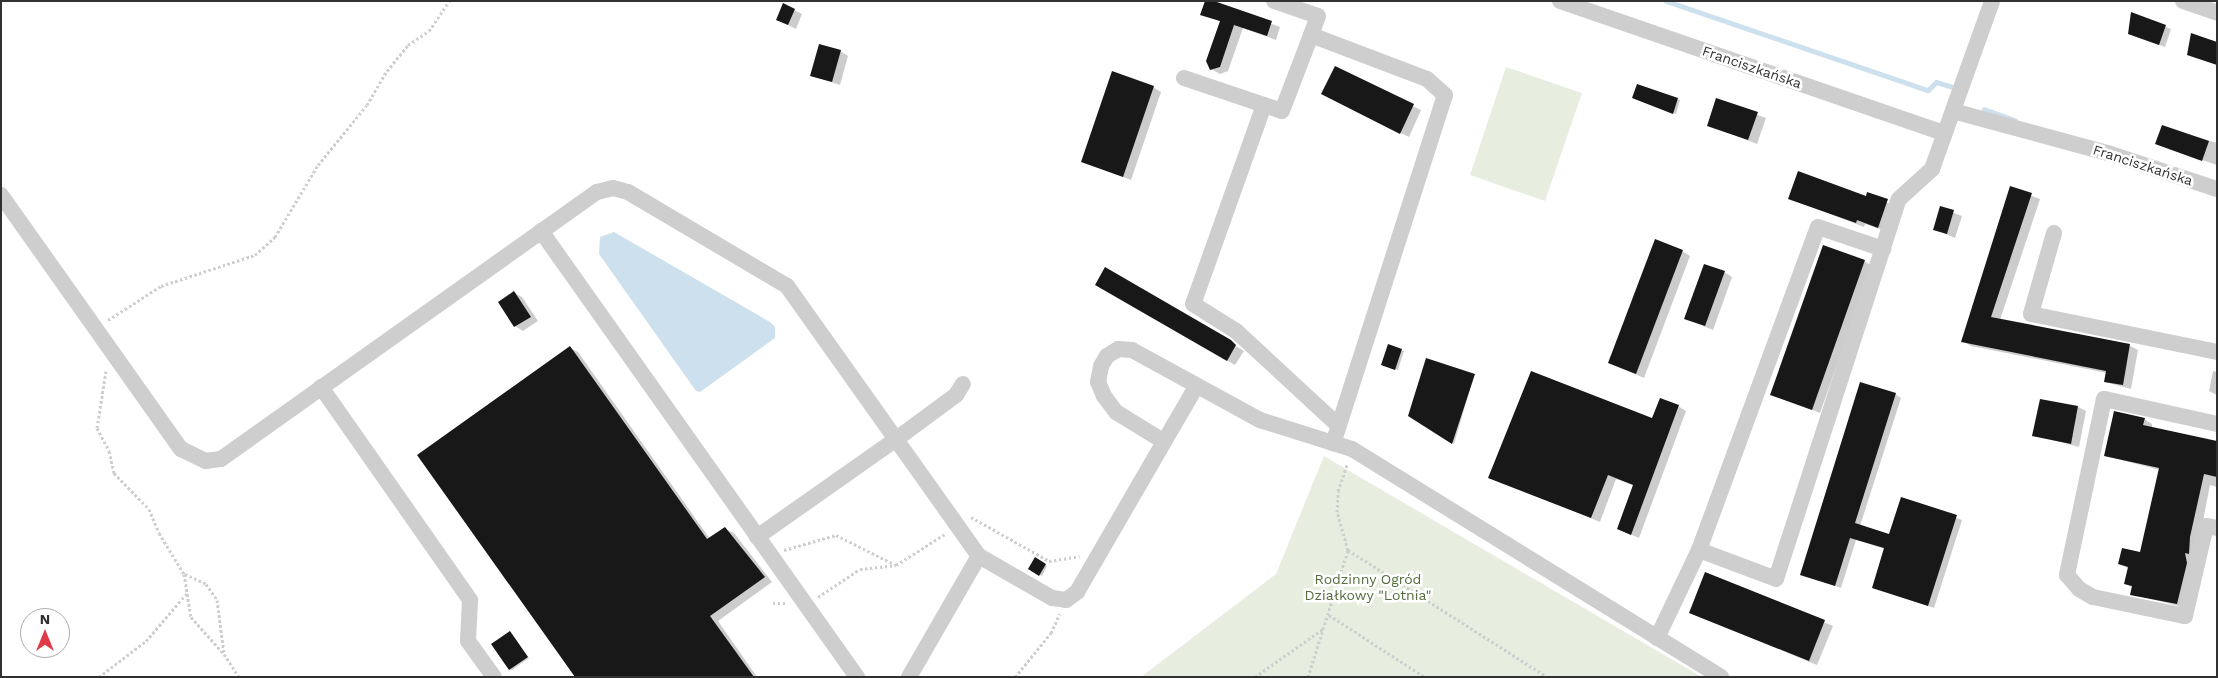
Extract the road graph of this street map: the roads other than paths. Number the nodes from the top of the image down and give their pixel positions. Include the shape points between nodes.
1 (1560, 1) edge
2 (1992, 1) edge
3 (2183, 1) edge
4 (1283, 3) edge
5 (2217, 13) edge
6 (1312, 35) junction
7 (1184, 78) dead end
8 (1264, 105) junction
9 (1953, 111) junction
10 (1944, 133) junction
11 (2217, 189) edge
12 (1, 195) edge
13 (541, 230) junction
14 (2054, 233) dead end
15 (1883, 249) junction
16 (2217, 352) edge
17 (963, 384) dead end
18 (321, 387) junction
19 (1196, 387) junction
20 (2217, 424) edge
21 (1338, 425) junction
22 (895, 440) junction
23 (1163, 441) junction
24 (1333, 443) junction
25 (2217, 528) edge
26 (757, 537) junction
27 (1699, 550) junction
28 (979, 556) junction
29 (1657, 638) junction
30 (494, 677) edge
31 (857, 677) edge
32 (909, 677) edge
33 (1721, 677) edge

1 - 10 street, Franciszkańska
2 - 9 street
3 - 5 street
4 - 6 street via 1318,16
6 - 8 street via 1282,111
6 - 21 street via 1427,79 1446,95
7 - 8 street
8 - 21 street via 1193,304 1236,331
9 - 10 street
9 - 11 street, Franciszkańska via 2108,153
10 - 15 street via 1932,169 1899,199
12 - 18 street via 181,449 206,461 221,458
13 - 18 street
13 - 22 street via 596,192 612,188 628,192 787,286
13 - 26 street
14 - 16 street via 2031,314
15 - 27 street via 1818,227
15 - 27 street via 1776,579
17 - 22 street via 956,395
18 - 30 street via 470,600 468,641
19 - 23 street
19 - 23 street via 1132,350 1118,349 1107,356 1098,382 1104,396 1116,412
19 - 24 street via 1260,420
20 - 25 street via 2104,398 2067,576 2079,589 2092,596 2185,616 2206,526
21 - 24 street
22 - 26 street
22 - 28 street
23 - 28 street via 1077,592 1066,600 1052,598
24 - 29 street via 1352,449
26 - 31 street
27 - 29 street
28 - 32 street
29 - 33 street

